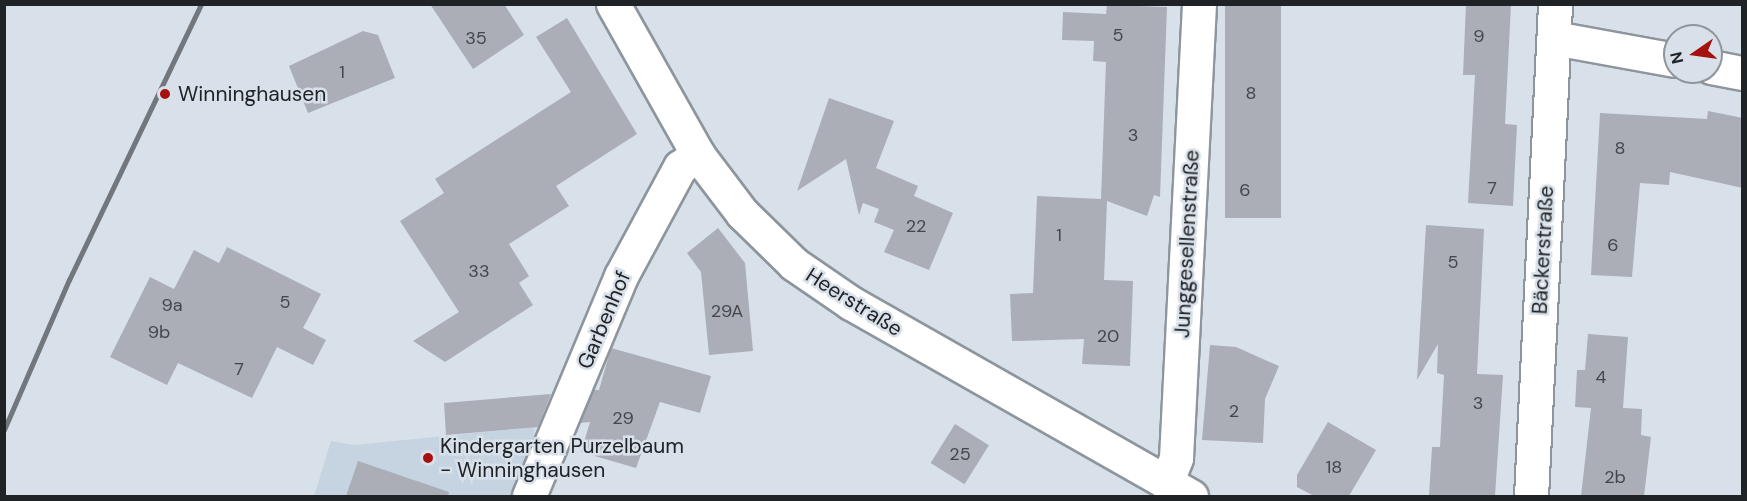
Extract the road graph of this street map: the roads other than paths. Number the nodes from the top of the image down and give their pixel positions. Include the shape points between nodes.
1 (613, 4) edge
2 (1199, 4) edge
3 (1556, 4) edge
4 (1554, 38) junction
5 (1663, 58) edge
6 (1723, 69) edge
7 (1743, 73) edge
8 (698, 155) junction
9 (1179, 490) edge
10 (529, 496) edge
11 (1531, 496) edge

1 - 8 street, Heerstraße
2 - 9 street, Junggesellenstraße via 1176,458
3 - 4 street, Bäckerstraße
4 - 5 street
4 - 11 street, Bäckerstraße
6 - 7 street
8 - 9 street, Heerstraße via 742,213 794,264 851,303
8 - 10 street, Garbenhof via 680,167 621,276

